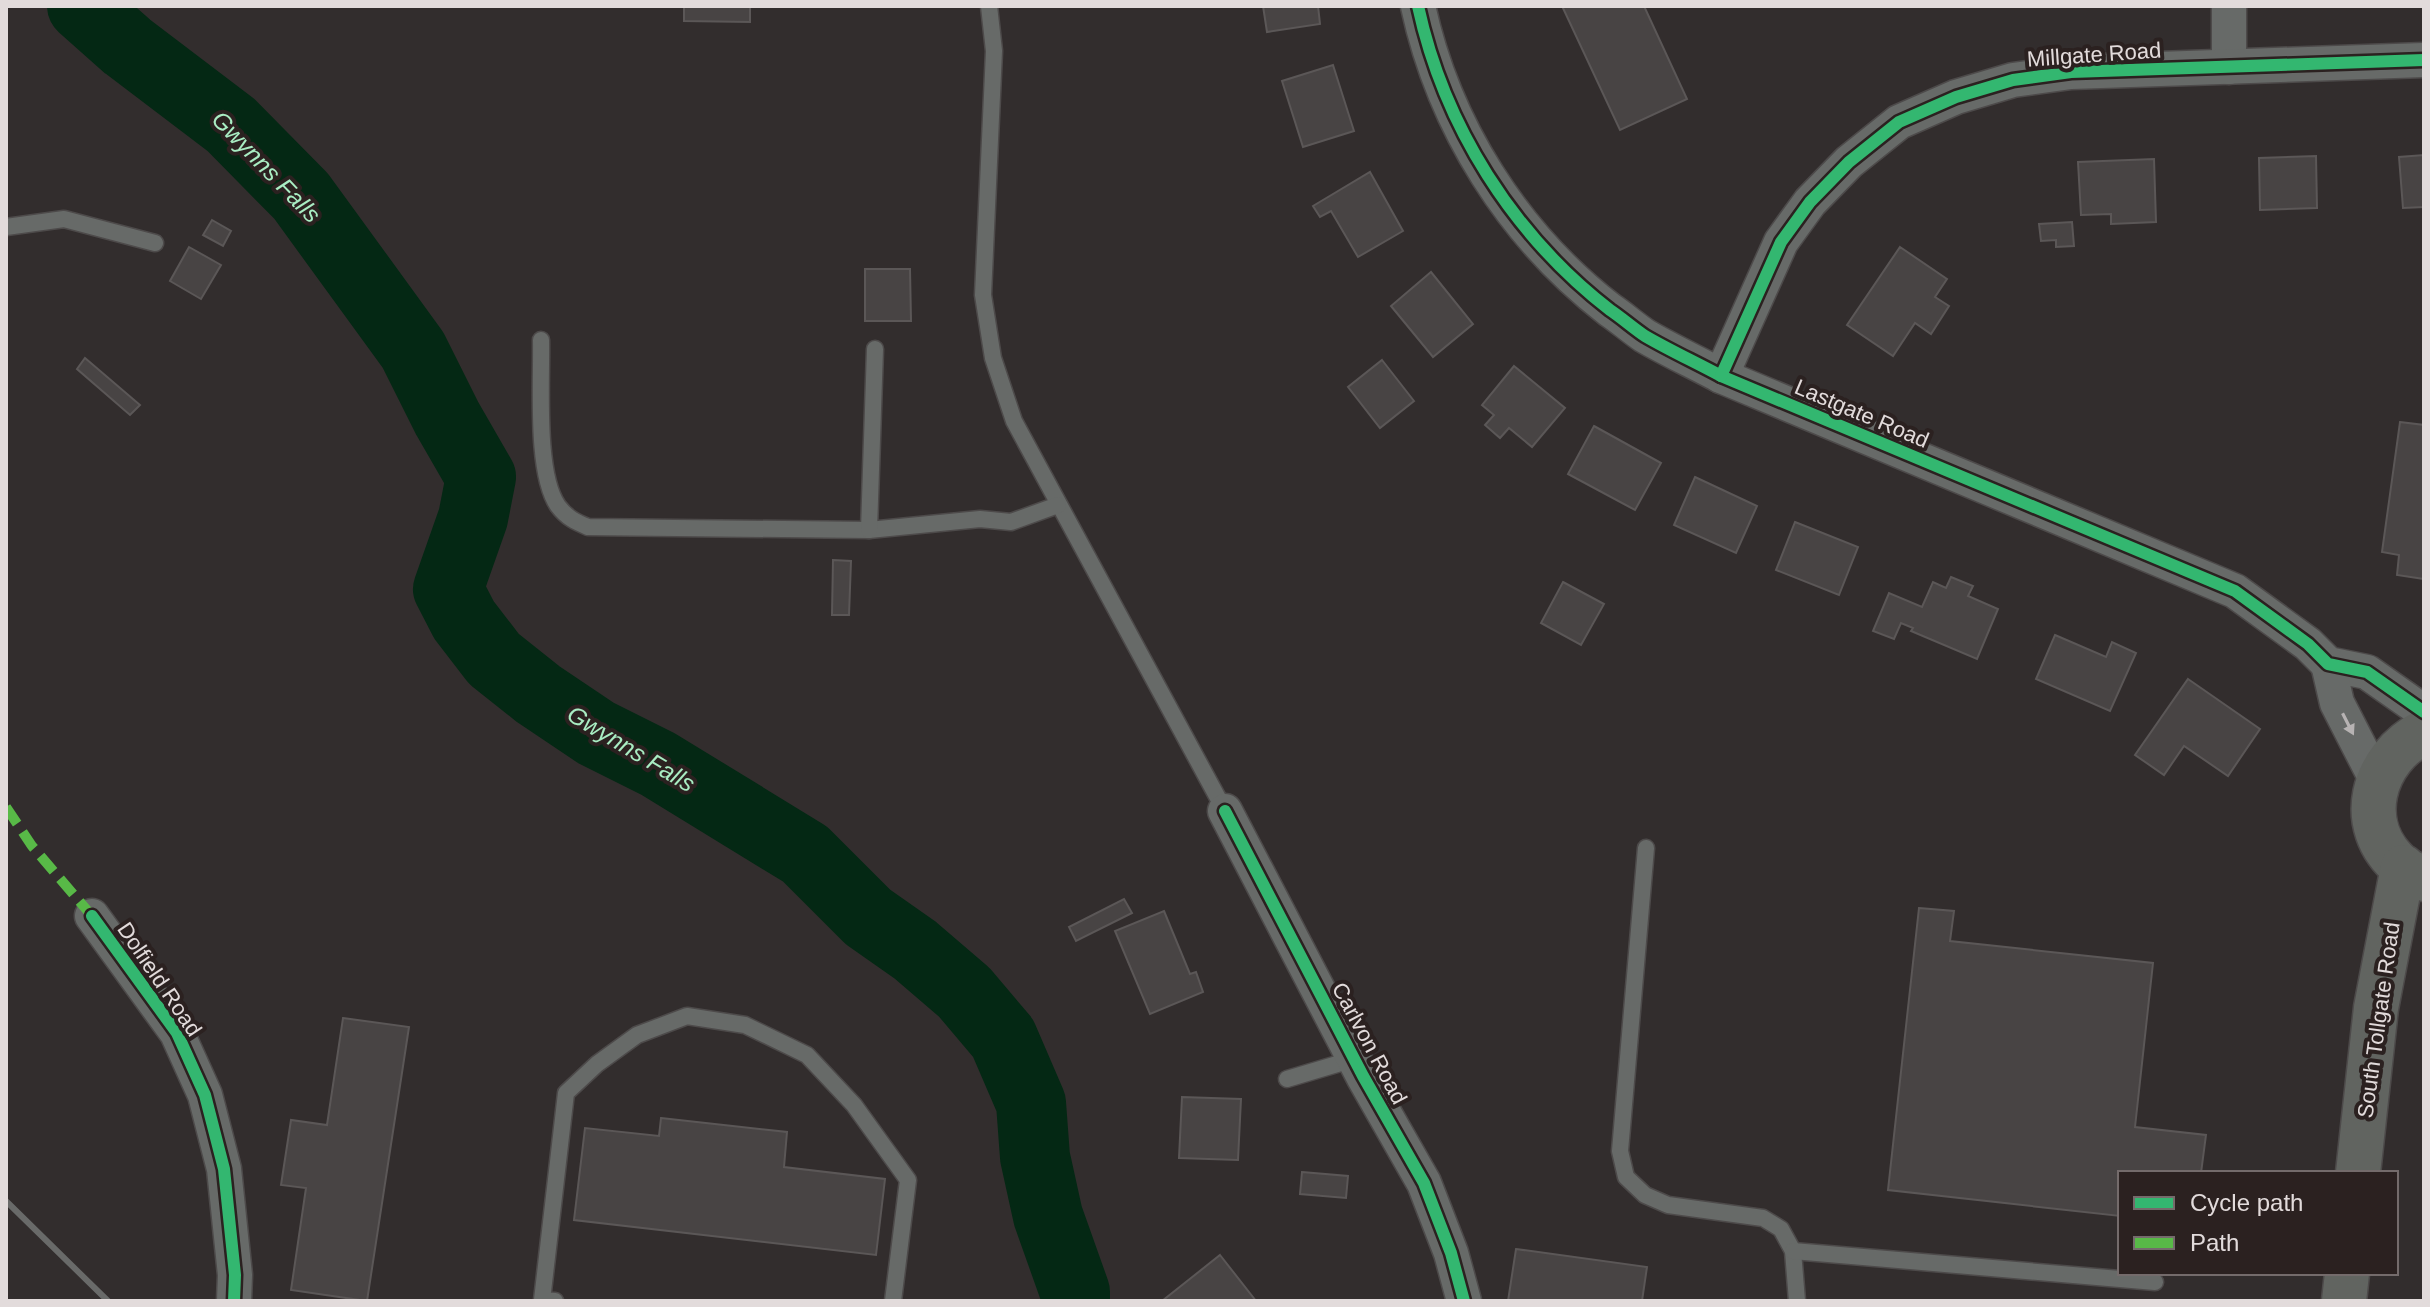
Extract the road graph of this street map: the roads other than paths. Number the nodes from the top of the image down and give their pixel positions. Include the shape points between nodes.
1 (989, 6) edge
2 (1418, 6) edge
3 (2229, 6) edge
4 (2424, 60) edge
5 (2229, 67) junction
6 (6, 227) edge
7 (155, 243) dead end
8 (541, 340) dead end
9 (875, 349) dead end
10 (1721, 376) junction
11 (1058, 505) junction
12 (869, 530) junction
13 (2328, 664) junction
14 (2424, 712) edge
15 (2424, 732) edge
16 (2377, 781) junction
17 (1225, 811) joint
18 (1646, 848) dead end
19 (2413, 873) edge
20 (92, 916) dead end
21 (1354, 1059) junction
22 (1287, 1079) dead end
23 (2358, 1171) edge
24 (1793, 1251) junction
25 (2347, 1275) edge
26 (2155, 1282) dead end
27 (234, 1301) edge
28 (555, 1301) edge
29 (893, 1301) edge
30 (1464, 1301) edge
31 (1797, 1301) edge
32 (2344, 1301) edge

1 - 11 lane via 994,51 983,295 993,358 1014,421
2 - 10 street, Lastgate Road via 1451,110 1486,176 1525,228 1577,284 1643,335
3 - 5 street
4 - 5 street, Millgate Road
5 - 10 street, Millgate Road via 2071,72 2013,80 1899,122 1819,192 1781,242
6 - 7 lane via 64,219
8 - 12 lane via 548,481 569,519 588,527
9 - 12 lane
10 - 13 street, Lastgate Road via 2235,591
11 - 12 lane via 1011,522 980,519
11 - 17 lane
13 - 14 street, Lastgate Road via 2367,672
13 -> 16 street via 2337,703
15 - 16 street via 2399,747
16 - 19 street via 2376,827 2387,850
17 - 21 street, Carlvon Road
18 - 24 lane via 1620,1151 1626,1177 1645,1195 1668,1205 1763,1218 1781,1229
19 - 23 street, South Tollgate Road via 2376,1008
20 - 27 street, Dolfield Road via 177,1033 205,1095 224,1169
21 - 22 lane
21 - 30 street, Carlvon Road via 1424,1183
24 - 26 lane
24 - 31 lane
25 - 32 street
28 - 29 lane via 542,1300 566,1093 637,1035 687,1016 745,1025 807,1055 863,1117 908,1180

